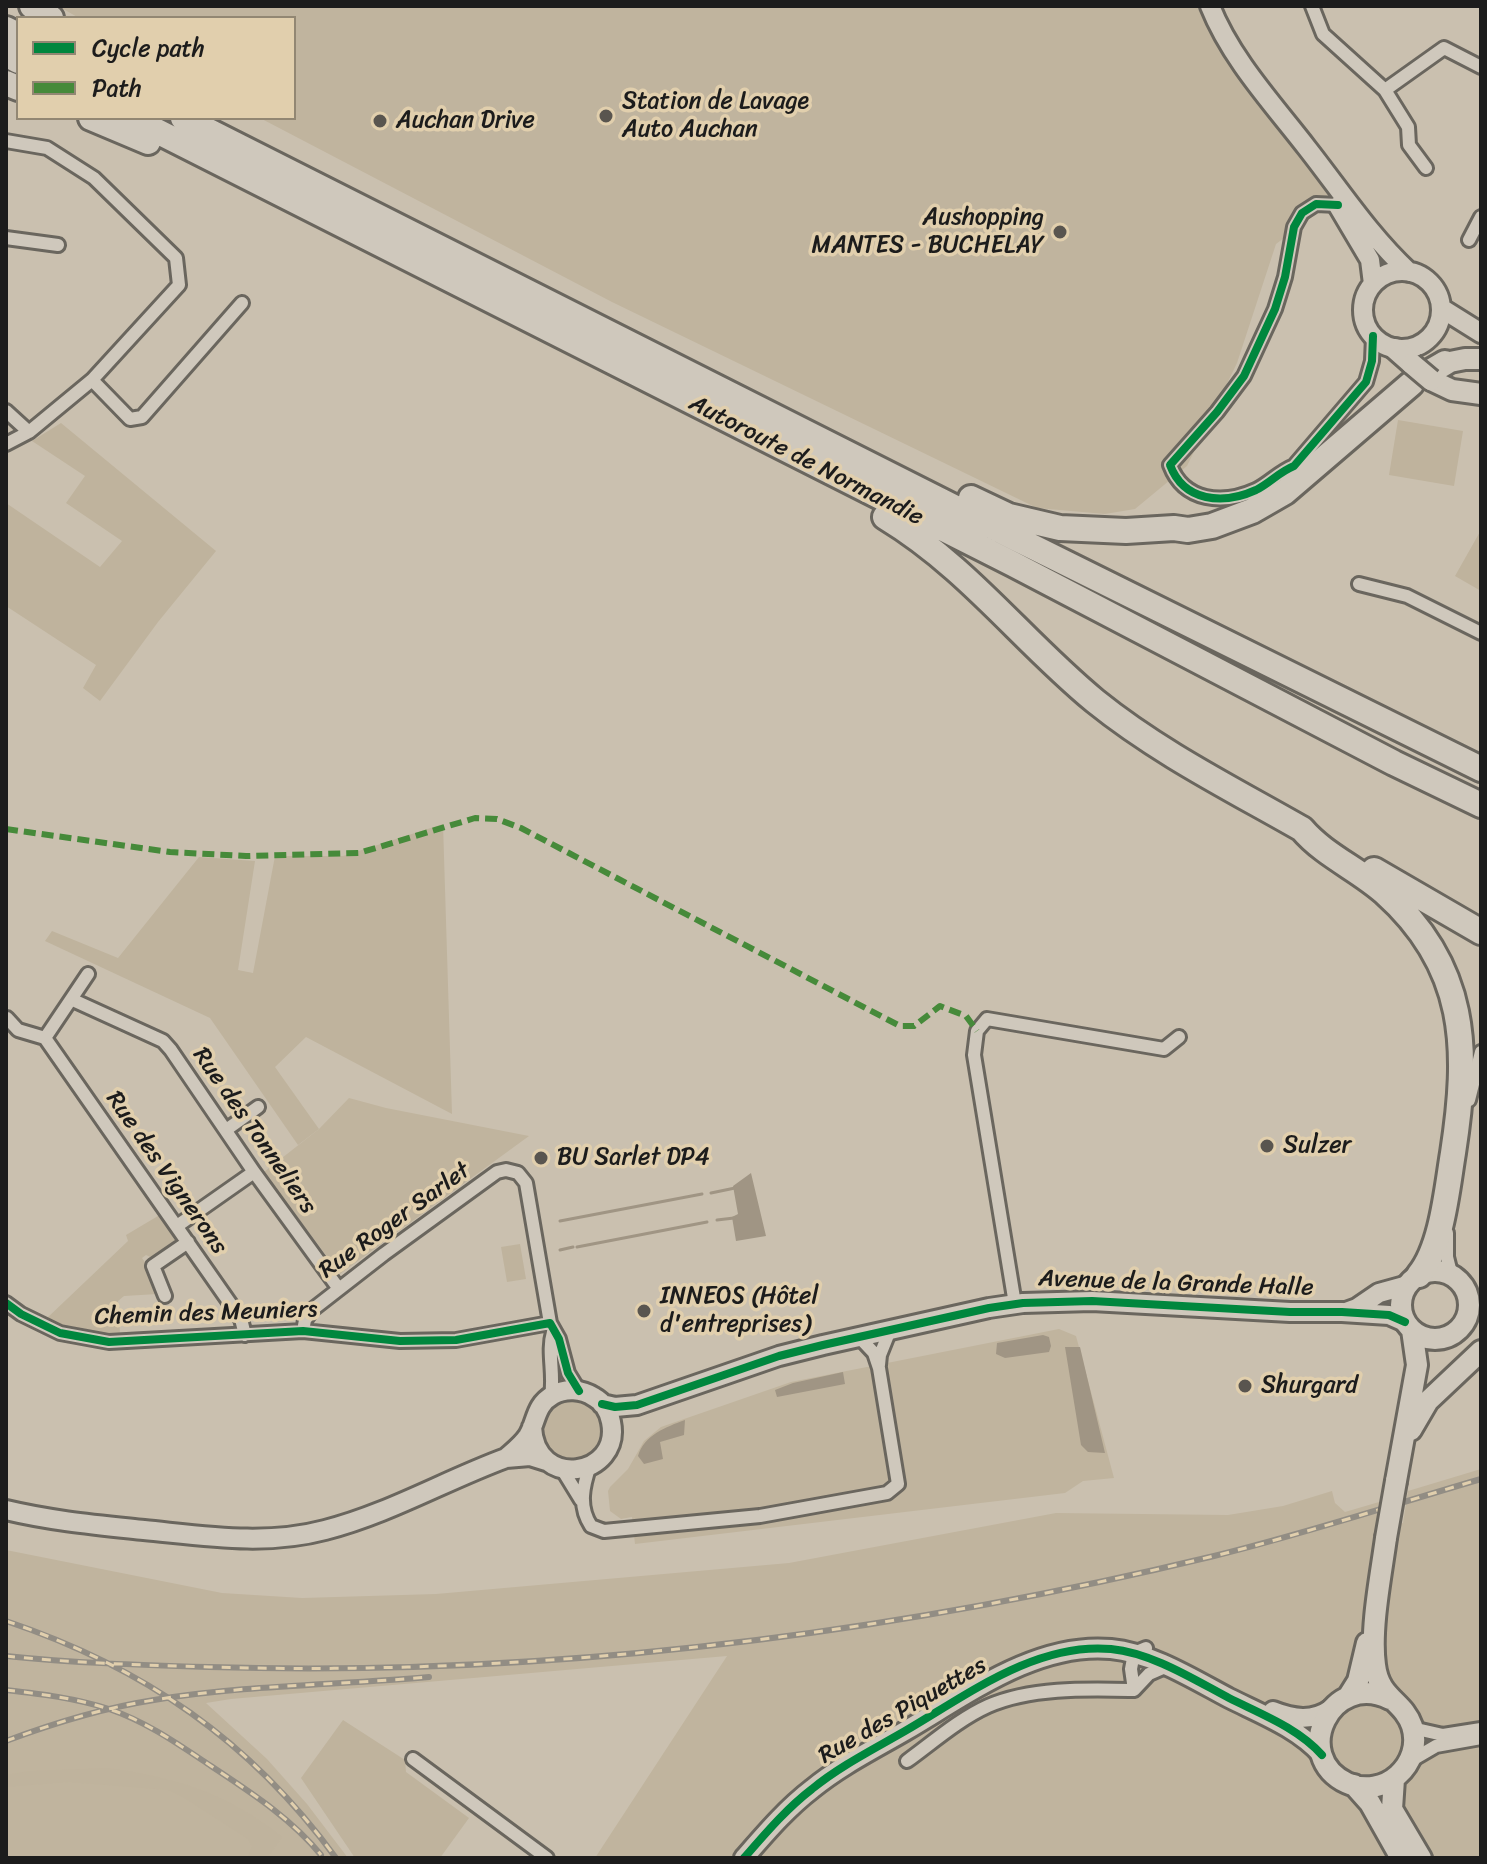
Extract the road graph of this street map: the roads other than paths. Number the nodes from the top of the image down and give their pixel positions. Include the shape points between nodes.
1 (1202, 6) edge
2 (1210, 6) edge
3 (1312, 6) edge
4 (1481, 67) edge
5 (1385, 90) junction
6 (96, 120) edge
7 (135, 120) edge
8 (187, 120) edge
9 (214, 120) edge
10 (6, 141) edge
11 (246, 150) junction
12 (1426, 168) dead end
13 (258, 183) junction
14 (1338, 205) junction
15 (1481, 217) edge
16 (6, 238) edge
17 (1469, 240) dead end
18 (58, 245) dead end
19 (1409, 272) junction
20 (1373, 284) junction
21 (242, 303) dead end
22 (1441, 308) junction
23 (1481, 333) edge
24 (1373, 336) junction
25 (1395, 349) junction
26 (1481, 359) edge
27 (1427, 372) junction
28 (92, 380) junction
29 (1481, 394) edge
30 (6, 411) edge
31 (29, 432) junction
32 (6, 444) edge
33 (1294, 466) junction
34 (886, 472) junction
35 (864, 490) junction
36 (1174, 528) junction
37 (1359, 584) dead end
38 (1481, 633) edge
39 (1481, 769) edge
40 (1481, 805) edge
41 (1302, 829) junction
42 (1481, 932) edge
43 (88, 974) dead end
44 (73, 1000) junction
45 (7, 1018) edge
46 (1179, 1037) dead end
47 (45, 1038) junction
48 (1481, 1052) edge
49 (258, 1107) dead end
50 (226, 1130) junction
51 (254, 1172) junction
52 (177, 1226) junction
53 (188, 1242) junction
54 (1414, 1280) junction
55 (1466, 1287) edge
56 (339, 1289) junction
57 (165, 1296) dead end
58 (6, 1303) edge
59 (1015, 1304) junction
60 (1342, 1312) junction
61 (1481, 1313) edge
62 (1409, 1326) junction
63 (551, 1328) junction
64 (890, 1330) junction
65 (303, 1331) junction
66 (1454, 1331) junction
67 (245, 1335) junction
68 (859, 1337) junction
69 (1481, 1351) edge
70 (879, 1368) junction
71 (579, 1391) junction
72 (551, 1396) junction
73 (1411, 1402) junction
74 (602, 1404) junction
75 (637, 1405) junction
76 (532, 1427) junction
77 (612, 1433) junction
78 (1404, 1443) junction
79 (506, 1458) junction
80 (554, 1465) junction
81 (590, 1465) junction
82 (583, 1502) junction
83 (6, 1510) edge
84 (1380, 1580) junction
85 (1140, 1650) junction
86 (1165, 1667) junction
87 (1134, 1690) junction
88 (1390, 1699) junction
89 (1340, 1703) junction
90 (1412, 1728) junction
91 (1481, 1729) edge
92 (1481, 1738) edge
93 (1322, 1755) junction
94 (413, 1759) dead end
95 (907, 1761) dead end
96 (1409, 1762) junction
97 (1394, 1779) junction
98 (1354, 1785) junction
99 (547, 1858) edge
100 (744, 1858) edge
101 (1401, 1858) edge
102 (1421, 1858) edge

1 - 14 street via 1235,67
2 - 19 street via 1258,83
3 - 5 street via 1323,34
4 - 5 street via 1444,48
5 - 12 street via 1408,127 1409,145
6 - 13 highway via 221,174
7 - 13 highway, Autoroute de Normandie
8 - 11 highway, Autoroute de Normandie
9 - 11 highway
10 - 28 street via 47,148 94,178 176,258 179,285
11 - 34 highway, Autoroute de Normandie
13 - 35 highway, Autoroute de Normandie
14 - 20 street via 1370,260
14 - 33 street via 1316,204 1297,220 1280,294 1257,352 1225,403 1170,465 1184,488 1203,499 1251,492
15 - 17 street
16 - 18 street
19 - 20 street via 1393,272
19 - 22 street via 1430,283
20 - 24 street via 1363,314
21 - 28 street via 142,417 130,419
22 - 23 street
22 - 25 street via 1428,340
24 - 25 street
24 - 33 street via 1369,375 1359,393
25 - 27 main road
26 - 27 main road
27 - 29 main road via 1452,390
27 - 36 highway via 1266,504 1212,526
28 - 31 street
30 - 31 street
31 - 32 street
33 - 36 highway via 1260,497 1211,519
34 - 36 highway via 902,467 1034,524 1095,531
34 - 39 highway, Autoroute de Normandie
35 - 40 highway, Autoroute de Normandie
35 - 41 highway via 883,516 948,560 1118,719
37 - 38 street via 1407,596
41 - 42 highway
41 - 54 highway via 1313,843 1382,890 1410,919 1451,988 1463,1058 1460,1103 1440,1223 1429,1260
43 - 44 street
44 - 47 street
44 - 50 street, Rue des Tonneliers via 163,1041
45 - 47 street via 25,1034
46 - 59 street via 1164,1049 987,1019 977,1031 974,1055
47 - 52 street, Rue des Vignerons
48 - 55 street via 1446,1250
49 - 50 street
50 - 51 street, Rue des Tonneliers
51 - 52 street
51 - 56 street, Rue des Tonneliers
52 - 53 street, Rue des Vignerons
53 - 57 street via 153,1266
53 - 67 street, Rue des Vignerons via 241,1319
54 - 55 main road via 1434,1272
54 - 60 street
54 - 62 main road via 1401,1305
55 - 66 main road via 1468,1309
56 - 63 street, Rue Roger Sarlet via 506,1170 518,1173 526,1183
56 - 65 street, Rue Roger Sarlet via 312,1310
58 - 67 street, Chemin des Meuniers via 45,1327 91,1341
59 - 60 street, Avenue de la Grande Halle via 1092,1301
59 - 64 street, Avenue de la Grande Halle
60 - 62 street, Avenue de la Grande Halle via 1389,1315
61 - 66 main road
62 - 66 main road via 1428,1338
62 - 73 main road via 1418,1358
63 - 65 street, Chemin des Meuniers via 400,1341
63 - 71 street
63 - 72 street
64 - 68 street, Avenue de la Grande Halle
64 - 70 street
65 - 67 street, Chemin des Meuniers
66 - 73 main road via 1429,1360
68 - 70 street
68 - 75 street, Avenue de la Grande Halle via 779,1356
69 - 78 main road via 1428,1401
70 - 82 street via 898,1479 887,1493 760,1516 604,1531 591,1526
71 - 72 street
71 - 74 street
72 - 76 street via 537,1409
73 - 78 main road
74 - 75 street, Avenue de la Grande Halle
74 - 77 street
75 - 77 street, Avenue de la Grande Halle via 619,1419
76 - 79 street
76 - 80 street via 536,1447
77 - 81 street via 605,1452
78 - 84 main road, bridge
79 - 80 street via 530,1456
79 - 83 street via 354,1521 289,1537 216,1538 84,1525
80 - 81 street
80 - 82 street
81 - 82 street
84 - 88 main road via 1374,1663
84 - 89 main road via 1362,1668 1356,1686
85 - 86 street, Rue des Piquettes
85 - 87 street via 1131,1669
85 - 89 street, Rue des Piquettes via 1205,1673 1286,1716 1310,1718
85 - 100 street, Rue des Piquettes via 1119,1641 1068,1642 1005,1666 964,1697 813,1787
86 - 87 street
86 - 93 street, Rue des Piquettes via 1290,1729
87 - 95 street via 1006,1699 984,1708
88 - 89 main road via 1371,1693
88 - 90 main road
89 - 93 main road via 1324,1721
90 - 91 street via 1443,1735
90 - 96 main road
92 - 96 street via 1436,1746
93 - 98 main road via 1333,1773
94 - 99 street
96 - 97 main road
97 - 98 main road via 1373,1787
97 - 102 main road via 1392,1809
98 - 101 main road

